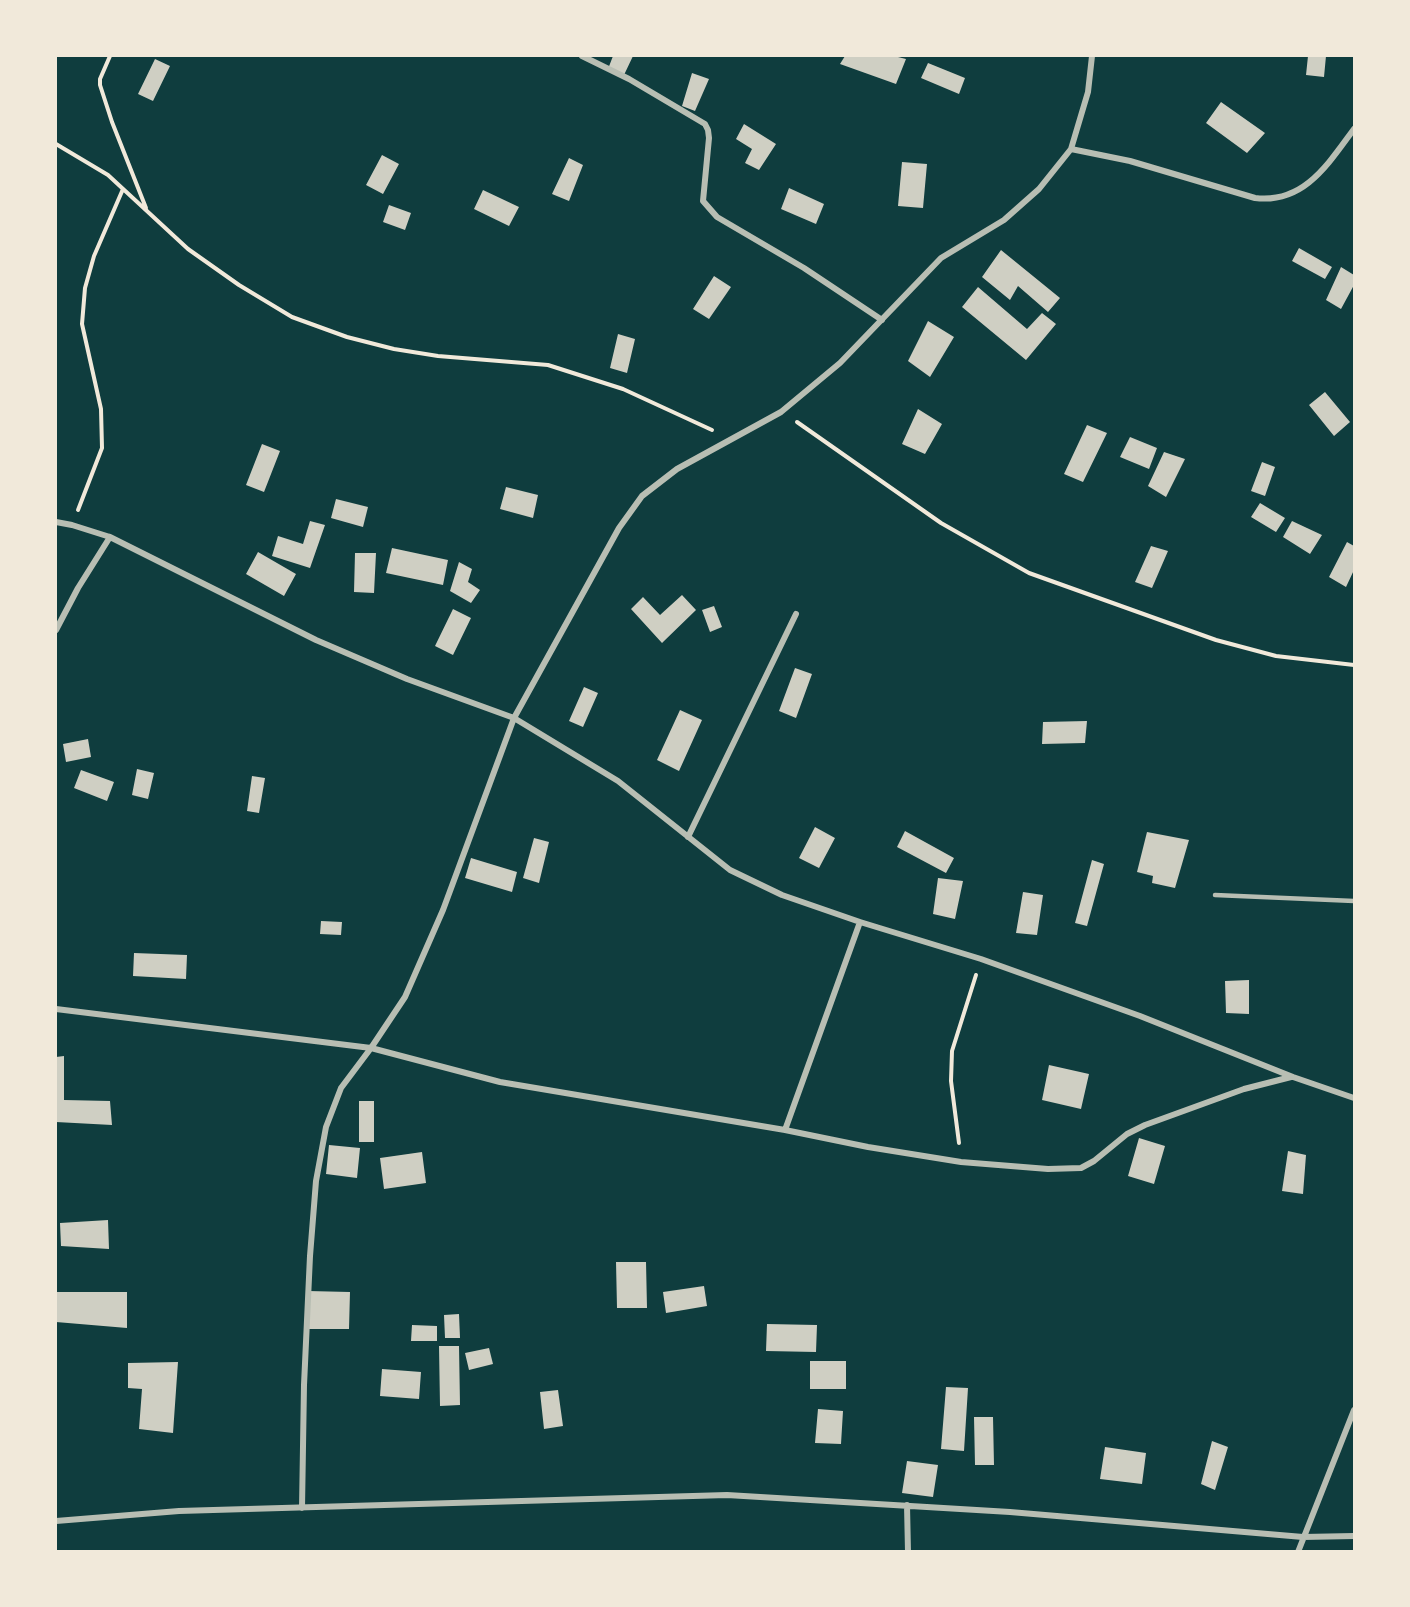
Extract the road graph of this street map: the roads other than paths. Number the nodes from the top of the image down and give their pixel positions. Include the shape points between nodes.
1 (582, 56) edge
2 (1092, 56) edge
3 (1354, 129) edge
4 (1071, 149) junction
5 (882, 320) junction
6 (56, 522) edge
7 (110, 537) junction
8 (796, 614) dead end
9 (56, 630) edge
10 (514, 718) junction
11 (688, 837) junction
12 (1215, 895) dead end
13 (1354, 901) edge
14 (860, 922) junction
15 (56, 1010) edge
16 (371, 1048) junction
17 (1293, 1077) junction
18 (1354, 1098) edge
19 (784, 1130) junction
20 (1354, 1410) edge
21 (907, 1505) junction
22 (302, 1508) junction
23 (56, 1521) edge
24 (1354, 1536) edge
25 (1303, 1537) junction
26 (908, 1551) edge
27 (1298, 1551) edge

1 - 5 street via 705,124 709,138 703,201 717,218 804,268
2 - 4 street via 1088,92
3 - 4 street via 1311,182 1291,195 1272,200
4 - 5 street via 1039,189 1004,220 941,258
5 - 10 street via 840,363 781,412 677,469 642,496 619,528
6 - 7 street
7 - 9 street
7 - 10 street via 316,640
8 - 11 street
10 - 11 street via 618,781
10 - 16 street via 443,910 405,997
11 - 14 street via 730,870 782,895
12 - 13 lane
14 - 17 street via 981,959
14 - 19 street
15 - 16 street
16 - 19 street via 500,1082
16 - 22 street via 341,1088 326,1127 316,1180 304,1373
17 - 18 street
17 - 19 street via 1244,1089 1145,1125 1126,1134 1081,1168 961,1162
20 - 25 street
21 - 22 street via 728,1495
21 - 25 street
21 - 26 street
22 - 23 street via 178,1511
24 - 25 street
25 - 27 street

